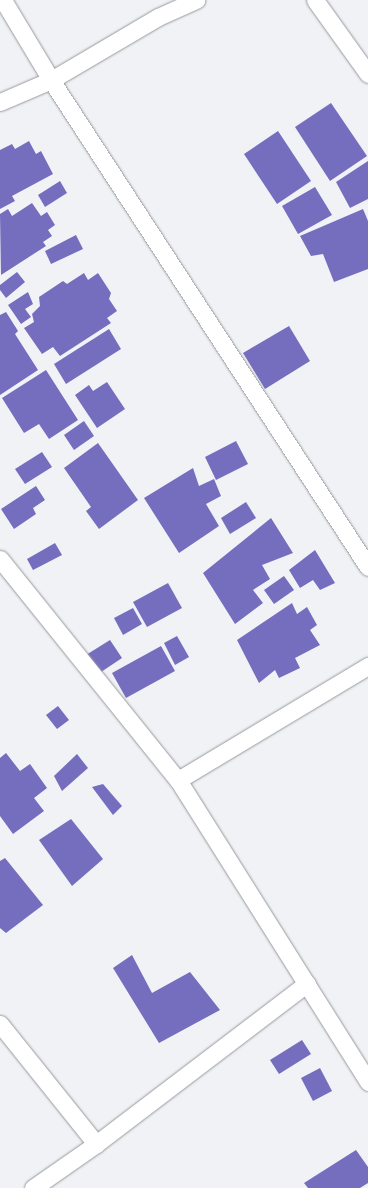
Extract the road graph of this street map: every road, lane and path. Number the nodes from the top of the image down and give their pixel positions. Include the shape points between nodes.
1 (3, 0) edge
2 (196, 0) edge
3 (315, 0) edge
4 (368, 74) edge
5 (51, 80) junction
6 (0, 102) edge
7 (0, 559) edge
8 (368, 568) edge
9 (368, 666) edge
10 (178, 780) junction
11 (307, 983) junction
12 (0, 1024) edge
13 (368, 1082) edge
14 (96, 1144) junction
15 (33, 1188) edge

1 - 5 street
2 - 5 street via 158,16
3 - 4 street
5 - 6 street
5 - 8 street
7 - 10 street
9 - 10 street
10 - 11 street
11 - 13 street
11 - 14 street
12 - 14 street
14 - 15 street

